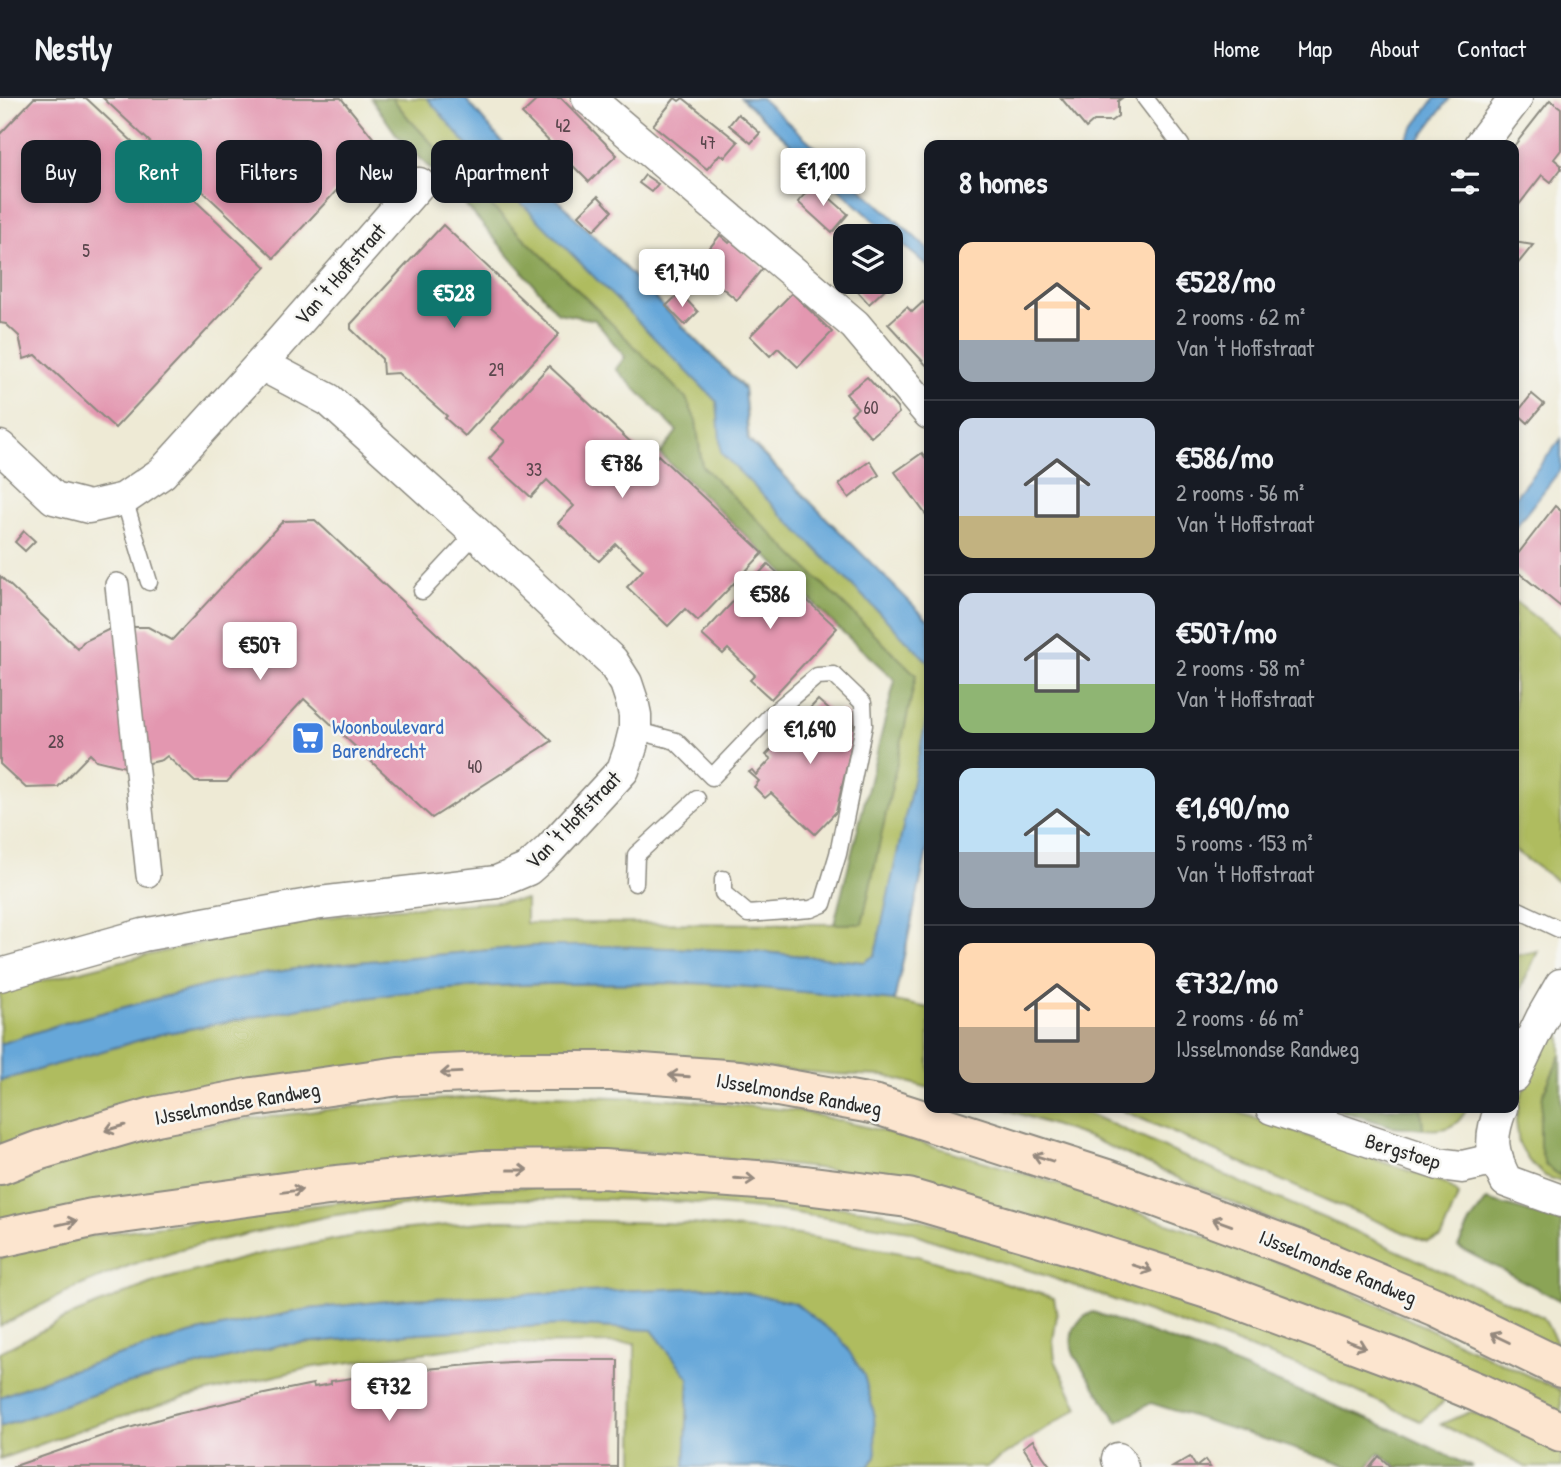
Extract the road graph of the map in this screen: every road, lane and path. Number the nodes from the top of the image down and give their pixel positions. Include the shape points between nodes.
1 (588, 98) edge
2 (1145, 98) edge
3 (1516, 98) edge
4 (1177, 140) edge
5 (1484, 140) edge
6 (419, 184) dead end
7 (261, 364) junction
8 (924, 407) edge
9 (0, 447) edge
10 (124, 499) junction
11 (476, 533) junction
12 (149, 582) dead end
13 (117, 585) dead end
14 (422, 591) dead end
15 (635, 730) junction
16 (697, 799) dead end
17 (148, 874) dead end
18 (723, 879) dead end
19 (635, 883) dead end
20 (1519, 910) edge
21 (1561, 930) edge
22 (0, 975) edge
23 (1561, 985) edge
24 (1519, 1066) edge
25 (1287, 1113) edge
26 (1500, 1113) edge
27 (1497, 1159) junction
28 (0, 1165) edge
29 (1561, 1202) edge
30 (0, 1238) edge
31 (1561, 1368) edge
32 (1561, 1432) edge

1 - 8 street via 855,325
2 - 4 lane
3 - 5 street
6 - 7 street, Van 't Hoffstraat
7 - 10 street, Van 't Hoffstraat via 162,472
7 - 11 street, Van 't Hoffstraat via 329,400
9 - 10 street, Van 't Hoffstraat via 54,498 89,507
10 - 12 lane
11 - 14 lane
11 - 15 street, Van 't Hoffstraat via 612,661 626,683
13 - 17 street
15 - 18 lane via 676,741 712,778 771,715 817,676 834,675 863,703 864,724 838,854 823,904 748,914 723,893
15 - 22 street, Van 't Hoffstraat via 623,769 548,851 513,877 320,903 144,934
16 - 19 lane via 636,855
20 - 21 lane
23 - 24 street
25 - 27 street, Bergstoep via 1439,1164 1462,1167
26 - 27 street via 1493,1135
27 - 29 street via 1506,1181
31 -> 28 main road, IJsselmondse Randweg via 1437,1308 1297,1249 1107,1179 877,1105 739,1080 614,1071 400,1076 156,1116
30 -> 32 main road via 104,1216 484,1170 603,1170 786,1183 908,1198 1226,1294 1392,1357

